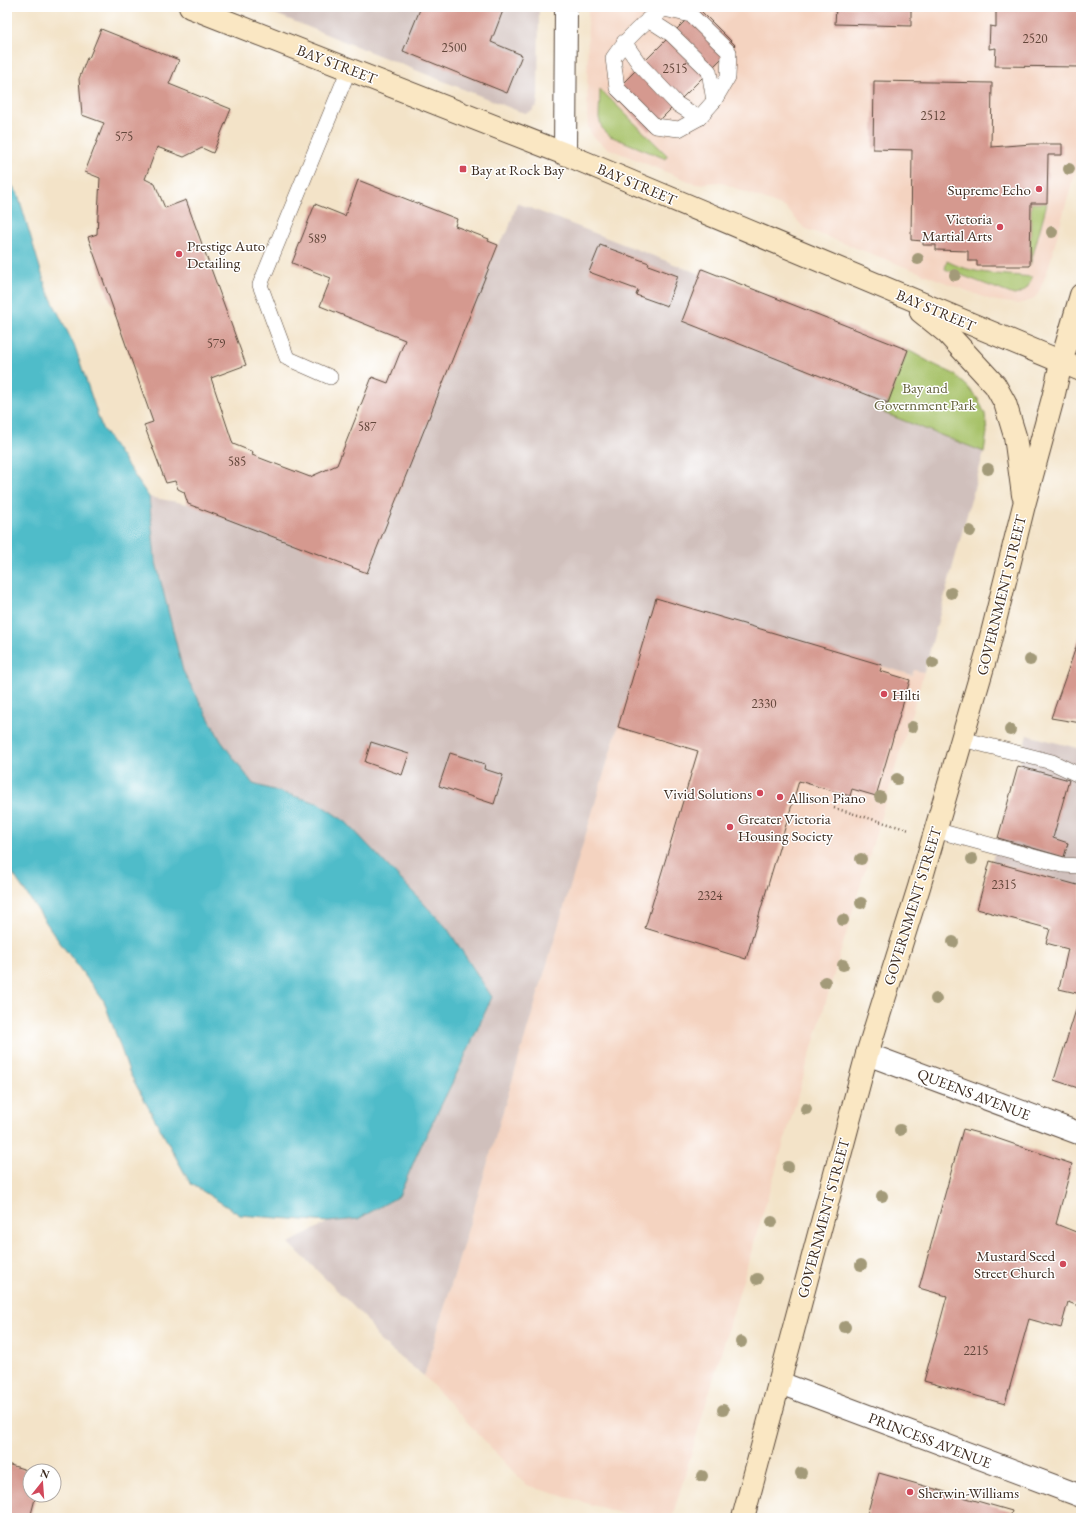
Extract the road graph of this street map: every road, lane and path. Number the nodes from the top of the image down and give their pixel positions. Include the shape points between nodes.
1 (190, 7) edge
2 (566, 7) edge
3 (648, 19) junction
4 (624, 42) junction
5 (349, 68) junction
6 (714, 101) junction
7 (699, 118) junction
8 (565, 154) junction
9 (898, 294) junction
10 (1081, 295) edge
11 (1071, 366) edge
12 (330, 377) dead end
13 (1024, 504) junction
14 (962, 739) junction
15 (1081, 776) edge
16 (834, 808) dead end
17 (934, 833) junction
18 (1081, 866) edge
19 (867, 1054) junction
20 (1081, 1134) edge
21 (780, 1383) junction
22 (1081, 1496) edge
23 (743, 1518) edge

1 - 5 main road, BAY STREET
2 - 8 street
3 - 4 lane
3 - 6 lane via 671,34 709,71
3 - 6 lane via 664,9 691,15 729,52 728,77
4 - 7 lane via 640,66 677,104
4 - 7 lane via 613,58 617,88 654,126 679,129
5 - 8 main road, BAY STREET
5 - 12 lane via 260,285 287,358
6 - 7 lane
8 - 9 main road, BAY STREET
9 - 11 main road, BAY STREET
9 - 13 main road via 947,333 995,385 1005,403 1015,436
10 - 11 main road, GOVERNMENT STREET
11 - 13 main road, GOVERNMENT STREET via 1053,398
13 - 14 main road, GOVERNMENT STREET via 987,653
14 - 15 lane via 1052,762
14 - 17 main road, GOVERNMENT STREET
16 - 17 path
17 - 18 lane via 1063,866
17 - 19 main road, GOVERNMENT STREET
19 - 20 street, QUEENS AVENUE
19 - 21 main road, GOVERNMENT STREET
21 - 22 street, PRINCESS AVENUE
21 - 23 main road, GOVERNMENT STREET

